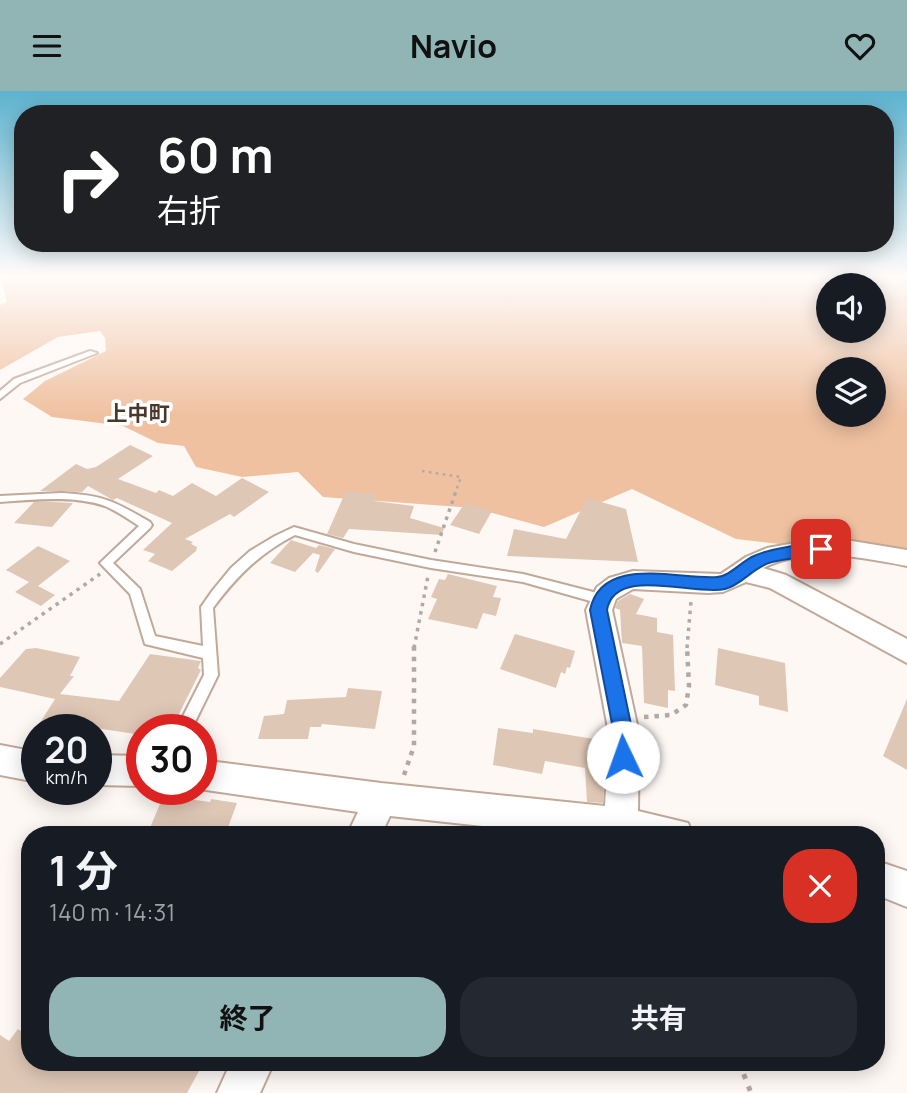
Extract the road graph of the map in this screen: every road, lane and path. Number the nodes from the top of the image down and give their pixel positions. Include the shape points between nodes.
1 (93, 353) dead end
2 (0, 396) edge
3 (422, 471) dead end
4 (0, 499) edge
5 (907, 558) edge
6 (431, 564) junction
7 (110, 566) junction
8 (743, 572) junction
9 (692, 582) junction
10 (601, 599) junction
11 (0, 644) edge
12 (907, 652) edge
13 (208, 653) junction
14 (191, 714) edge
15 (621, 719) junction
16 (0, 760) edge
17 (21, 764) edge
18 (217, 777) edge
19 (388, 800) junction
20 (621, 824) junction
21 (370, 826) edge
22 (631, 826) edge
23 (885, 881) edge
24 (907, 889) edge
25 (249, 1071) edge
26 (742, 1071) edge
27 (238, 1093) edge
28 (751, 1093) edge

1 - 2 lane via 17,381
3 - 6 path via 461,477
4 - 7 lane via 99,501 146,525 106,563
5 - 8 street via 861,548 801,549 759,560
6 - 10 lane via 523,578
6 - 13 lane via 294,531 239,564 206,607
6 - 19 path via 414,641 414,746
7 - 11 path
7 - 13 lane via 136,592 150,640
8 - 9 street via 723,583
8 - 12 street via 777,581
9 - 10 street via 639,579 610,588
9 - 15 path via 686,705 671,715
10 - 15 street via 599,610
13 - 14 lane via 211,675
15 - 20 street
16 - 17 street
18 - 19 street
19 - 20 street
19 - 21 street
20 - 22 street
23 - 24 street
25 - 27 street
26 - 28 path

